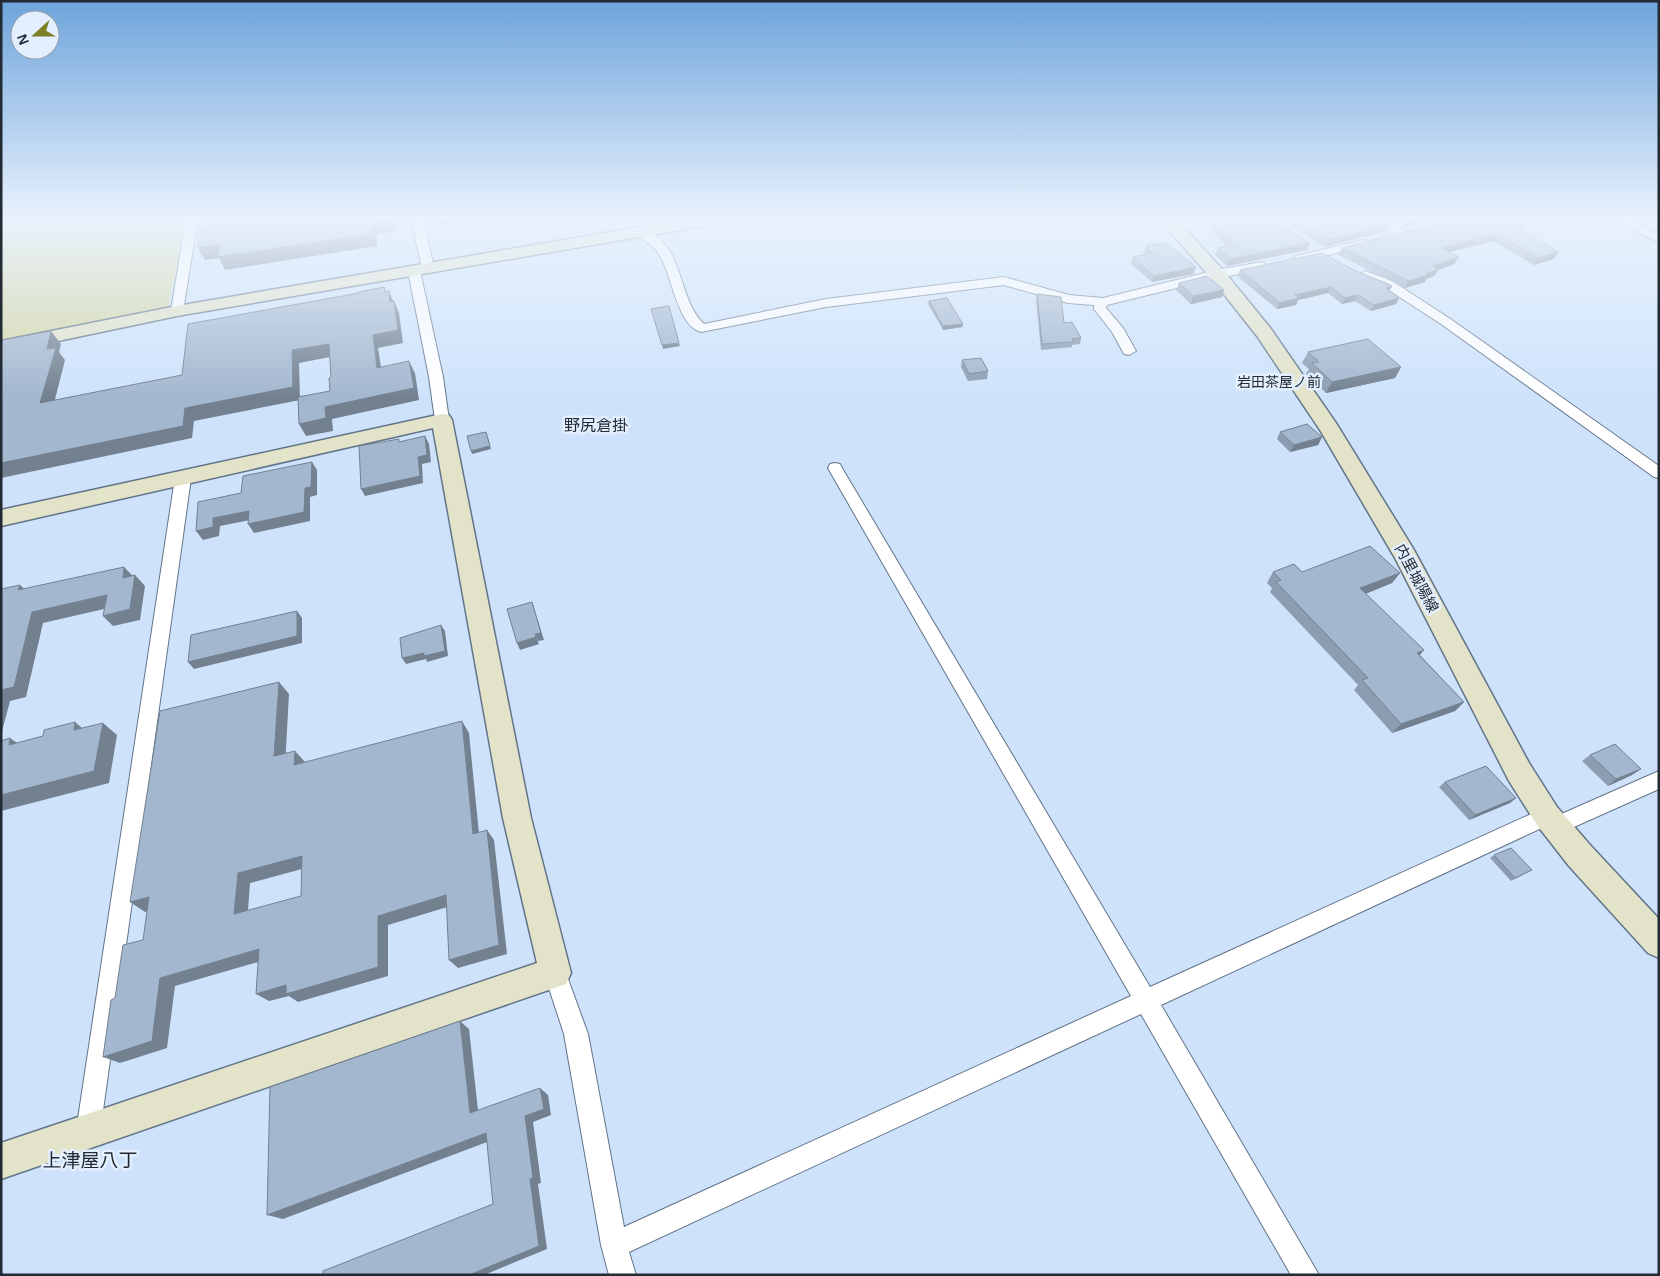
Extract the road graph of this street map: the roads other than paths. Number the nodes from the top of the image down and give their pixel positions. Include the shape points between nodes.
1 (182, 278) edge
2 (376, 278) edge
3 (422, 278) edge
4 (677, 278) edge
5 (1203, 278) edge
6 (1220, 278) edge
7 (1372, 278) edge
8 (1103, 302) junction
9 (177, 311) junction
10 (1, 347) edge
11 (1128, 350) dead end
12 (442, 420) junction
13 (835, 468) dead end
14 (1659, 473) edge
15 (184, 478) junction
16 (1, 518) edge
17 (1659, 780) edge
18 (1552, 821) junction
19 (1659, 942) edge
20 (555, 973) junction
21 (1146, 1001) junction
22 (88, 1132) junction
23 (1, 1161) edge
24 (614, 1245) junction
25 (623, 1275) edge
26 (1306, 1275) edge

1 - 9 street
2 - 9 street
3 - 12 street
4 - 8 street via 692,322 701,328 826,303 1004,281 1068,299
5 - 8 street
6 - 18 street, 内里城陽線 via 1264,333 1329,428 1406,556 1519,772
7 - 14 street via 1431,311
8 - 11 street via 1100,309
9 - 10 street
12 - 15 street
12 - 20 street via 517,818
13 - 21 street
15 - 16 street
15 - 22 street
17 - 18 street
18 - 19 street, 内里城陽線
18 - 21 street
20 - 22 street
20 - 24 street via 576,1034
21 - 24 street
21 - 26 street
22 - 23 street
24 - 25 street

